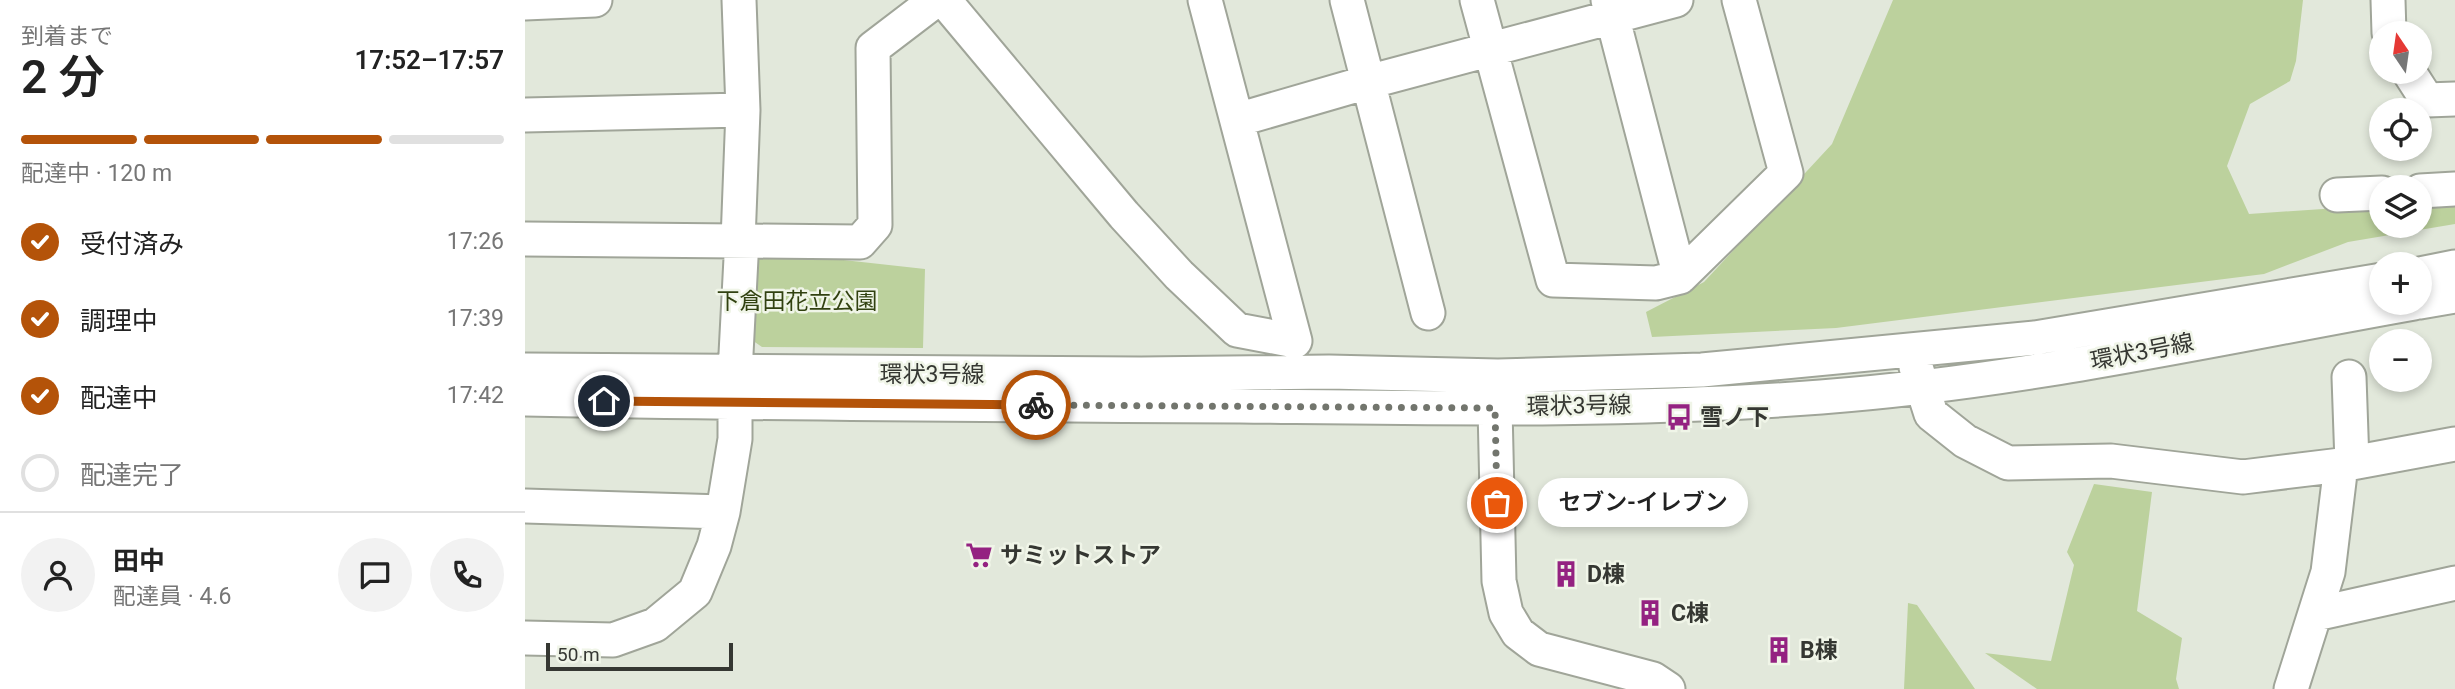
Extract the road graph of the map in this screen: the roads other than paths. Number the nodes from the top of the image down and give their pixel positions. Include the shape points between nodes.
1 (595, 0) edge
2 (739, 0) edge
3 (936, 0) edge
4 (944, 0) edge
5 (1205, 0) edge
6 (1347, 0) edge
7 (1477, 0) edge
8 (1676, 0) edge
9 (1739, 0) edge
10 (2388, 0) edge
11 (525, 3) edge
12 (1610, 9) edge
13 (2389, 21) edge
14 (1491, 49) junction
15 (1369, 82) junction
16 (2417, 84) edge
17 (2455, 99) edge
18 (743, 110) junction
19 (525, 116) edge
20 (1237, 120) junction
21 (2455, 189) edge
22 (2432, 190) edge
23 (2369, 194) edge
24 (2337, 195) dead end
25 (525, 239) edge
26 (738, 241) junction
27 (2455, 267) edge
28 (2432, 272) edge
29 (1680, 277) junction
30 (2369, 282) edge
31 (2455, 296) edge
32 (2432, 300) edge
33 (2369, 311) edge
34 (1428, 313) dead end
35 (1912, 351) junction
36 (525, 370) edge
37 (2350, 377) dead end
38 (736, 388) junction
39 (1923, 388) junction
40 (1496, 392) junction
41 (525, 399) edge
42 (2455, 444) edge
43 (2346, 464) junction
44 (525, 506) edge
45 (723, 512) junction
46 (2455, 583) edge
47 (2316, 614) junction
48 (525, 638) edge
49 (1668, 689) edge
50 (2291, 689) edge

1 - 11 street
2 - 18 street
3 - 26 street via 873,48 875,225 860,242
4 - 20 street via 1179,275 1237,330 1295,341
5 - 20 street
6 - 15 street
7 - 14 street
8 - 12 street
9 - 29 street via 1786,173
10 - 13 street
12 - 14 street
12 - 29 street
14 - 15 street
14 - 29 street via 1553,280 1656,283
15 - 20 street
15 - 34 street
16 - 17 street via 2427,100
18 - 19 street
18 - 26 street
21 - 22 street
23 - 24 street
25 - 26 street
26 - 38 street
27 - 28 street
30 - 35 street, 環状3号線 via 2035,338
31 - 32 street
33 - 39 street, 環状3号線
35 - 39 street
35 - 40 street, 環状3号線
36 - 38 street, 環状3号線
37 - 43 street
38 - 40 street, 環状3号線
38 - 41 street, 環状3号線
38 - 45 street via 735,439
39 - 40 street, 環状3号線 via 1710,404
39 - 43 street via 1931,414 1965,441 2008,463 2111,461 2243,477
40 - 49 street via 1499,581 1506,612 1518,633 1539,649 1653,680
42 - 43 street
43 - 47 street via 2328,572
44 - 45 street
45 - 48 street via 695,592 655,625 613,640
46 - 47 street
47 - 50 street

